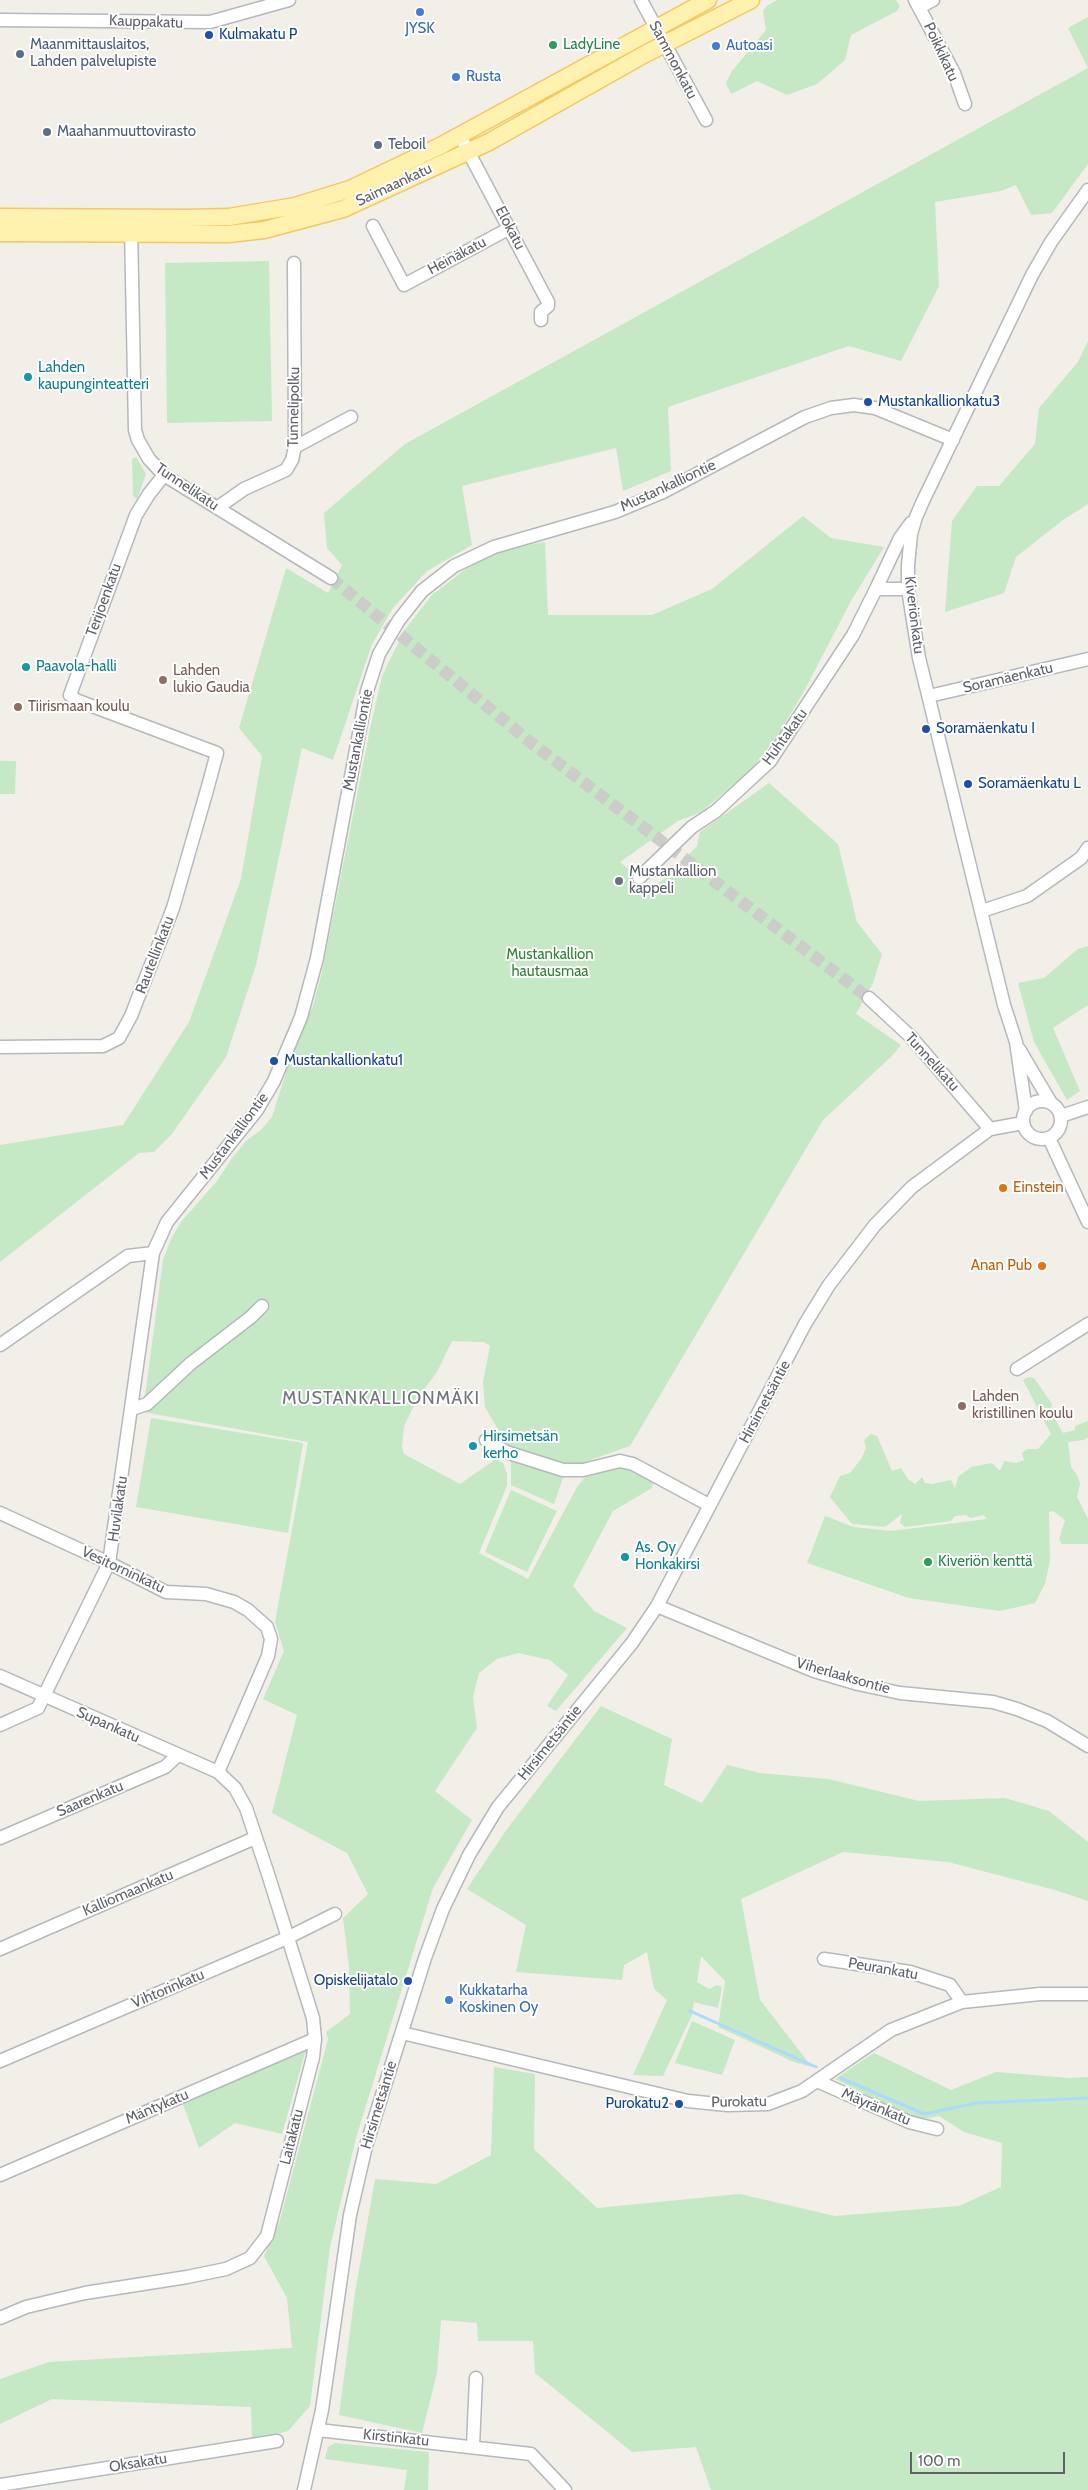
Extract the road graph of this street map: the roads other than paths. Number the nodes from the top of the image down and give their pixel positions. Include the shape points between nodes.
1 (244, 0) edge
2 (289, 0) edge
3 (641, 0) edge
4 (708, 0) edge
5 (751, 0) edge
6 (933, 0) edge
7 (917, 4) edge
8 (247, 13) junction
9 (0, 20) edge
10 (655, 27) junction
11 (663, 45) junction
12 (965, 104) dead end
13 (706, 120) dead end
14 (460, 136) junction
15 (468, 152) junction
16 (1088, 190) edge
17 (0, 217) edge
18 (373, 226) dead end
19 (131, 227) junction
20 (510, 228) junction
21 (0, 232) edge
22 (294, 263) dead end
23 (541, 320) dead end
24 (351, 417) dead end
25 (953, 440) junction
26 (295, 447) junction
27 (164, 475) junction
28 (217, 508) junction
29 (916, 517) junction
30 (331, 578) tunnel mouth
31 (876, 589) junction
32 (908, 589) junction
33 (1088, 659) edge
34 (929, 696) junction
35 (217, 752) joint
36 (1088, 848) edge
37 (639, 878) dead end
38 (982, 911) junction
39 (870, 998) tunnel mouth
40 (1016, 1042) junction
41 (0, 1047) edge
42 (1051, 1103) junction
43 (1088, 1107) edge
44 (1061, 1116) junction
45 (1024, 1117) junction
46 (990, 1129) junction
47 (1049, 1138) junction
48 (1088, 1222) edge
49 (153, 1253) junction
50 (262, 1306) dead end
51 (1088, 1324) edge
52 (0, 1345) edge
53 (1017, 1369) dead end
54 (132, 1409) junction
55 (486, 1440) dead end
56 (709, 1505) junction
57 (0, 1513) edge
58 (109, 1563) junction
59 (657, 1606) junction
60 (0, 1676) edge
61 (44, 1696) junction
62 (0, 1725) edge
63 (1088, 1746) edge
64 (176, 1756) junction
65 (218, 1772) junction
66 (0, 1838) edge
67 (255, 1838) junction
68 (335, 1914) dead end
69 (287, 1938) junction
70 (0, 1948) edge
71 (824, 1960) dead end
72 (1088, 1994) edge
73 (962, 2002) junction
74 (402, 2033) junction
75 (315, 2039) junction
76 (0, 2061) edge
77 (817, 2081) junction
78 (937, 2129) dead end
79 (0, 2175) edge
80 (0, 2318) edge
81 (476, 2378) dead end
82 (318, 2430) junction
83 (277, 2441) dead end
84 (473, 2446) junction
85 (0, 2485) edge
86 (304, 2490) edge
87 (565, 2490) edge

1 - 8 street
2 - 8 street, Kauppakatu
3 - 10 street, Sammonkatu
4 - 10 main road, Saimaankatu
5 - 11 main road, Saimaankatu
6 - 7 street
7 - 12 street, Poikkikatu via 954,73
8 - 9 street, Kauppakatu via 192,24
10 - 11 street, Sammonkatu
10 - 14 main road, Saimaankatu
11 - 13 street, Sammonkatu
11 - 15 main road, Saimaankatu
14 - 15 street, Elokatu
14 - 19 main road, Saimaankatu via 350,189 295,206 229,217
15 - 19 main road, Saimaankatu via 357,203 291,224 228,234
15 - 20 street, Elokatu
16 - 25 street, Kiveriönkatu via 1032,275
17 - 19 main road, Saimaankatu
18 - 20 street, Heinäkatu via 404,285
19 - 21 main road, Saimaankatu
19 - 27 street, Tunnelikatu via 135,430 149,459
20 - 23 street, Elokatu via 548,302 541,312
22 - 26 street, Tunnelipolku
24 - 26 street
25 - 29 street, Kiveriönkatu
25 - 49 street, Mustankalliontie via 875,408 854,405 831,408 805,417 657,494 615,512 494,547 454,566 422,591 398,620 378,654 367,691 317,958 301,1017 274,1081 257,1110 167,1222
26 - 28 street, Tunnelipolku via 286,470 244,490
27 - 28 street, Tunnelikatu
27 - 35 street, Terijoenkatu via 136,515 70,695
28 - 30 street, Tunnelikatu
29 - 31 street, Huhtakatu via 900,538
29 - 32 street, Kiveriönkatu
31 - 32 street
31 - 37 street, Huhtakatu via 853,635 770,761
32 - 34 street, Kiveriönkatu
33 - 34 street, Soramäenkatu
34 - 38 street, Kiveriönkatu
35 - 41 street, Rautellinkatu via 173,908 131,1016 119,1038 103,1046
36 - 38 street via 1081,858 1027,896
38 - 40 street, Kiveriönkatu
39 - 46 street, Tunnelikatu via 911,1037
40 - 42 street, Kiveriönkatu
40 - 45 street, Kiveriönkatu
42 - 44 street
42 - 45 street via 1035,1102
43 - 44 street
44 - 47 street via 1059,1129
45 - 46 street, Hirsimetsäntie
45 - 47 street via 1033,1137
46 - 56 street, Hirsimetsäntie via 912,1187 875,1224 828,1285
47 - 48 street
49 - 52 street via 128,1256
49 - 54 street, Huvilakatu
50 - 54 street via 190,1364 147,1404
51 - 53 street
54 - 58 street, Huvilakatu
55 - 56 street via 506,1452 562,1470 583,1470 620,1461 633,1464
56 - 59 street, Hirsimetsäntie
57 - 58 street, Vesitorninkatu
58 - 61 street, Huvilakatu
58 - 65 street, Vesitorninkatu via 166,1592 206,1594 234,1602 267,1627 270,1639 268,1656
59 - 63 street, Viherlaaksontie via 814,1671 858,1684 900,1693 993,1702 1018,1708
59 - 74 street, Hirsimetsäntie via 632,1643 498,1807 469,1855 443,1908
60 - 61 street, Supankatu
61 - 62 street, Huvilakatu via 38,1708
61 - 64 street, Supankatu
64 - 65 street, Supankatu
64 - 66 street, Saarenkatu via 165,1767
65 - 67 street, Laitakatu via 235,1788 246,1808
67 - 69 street, Laitakatu
67 - 70 street, Kalliomaankatu
68 - 69 street, Vihtorinkatu
69 - 75 street, Laitakatu via 313,2018
69 - 76 street, Vihtorinkatu
71 - 73 street, Peurankatu via 910,1972 950,1985
72 - 73 street, Purokatu via 1040,1994
73 - 77 street, Purokatu via 891,2030
74 - 77 street, Purokatu via 688,2101 728,2106 768,2104 802,2091
74 - 82 street, Hirsimetsäntie via 366,2146 350,2215 335,2334
75 - 79 street, Mäntykatu
75 - 80 street, Laitakatu via 268,2236 250,2258 226,2269 85,2293 26,2307
77 - 78 street, Mäyränkatu via 909,2122
81 - 84 street
82 - 84 street, Kirstinkatu
82 - 86 street, Hirsimetsäntie
83 - 85 street, Oksakatu
84 - 87 street, Kirstinkatu via 531,2454

